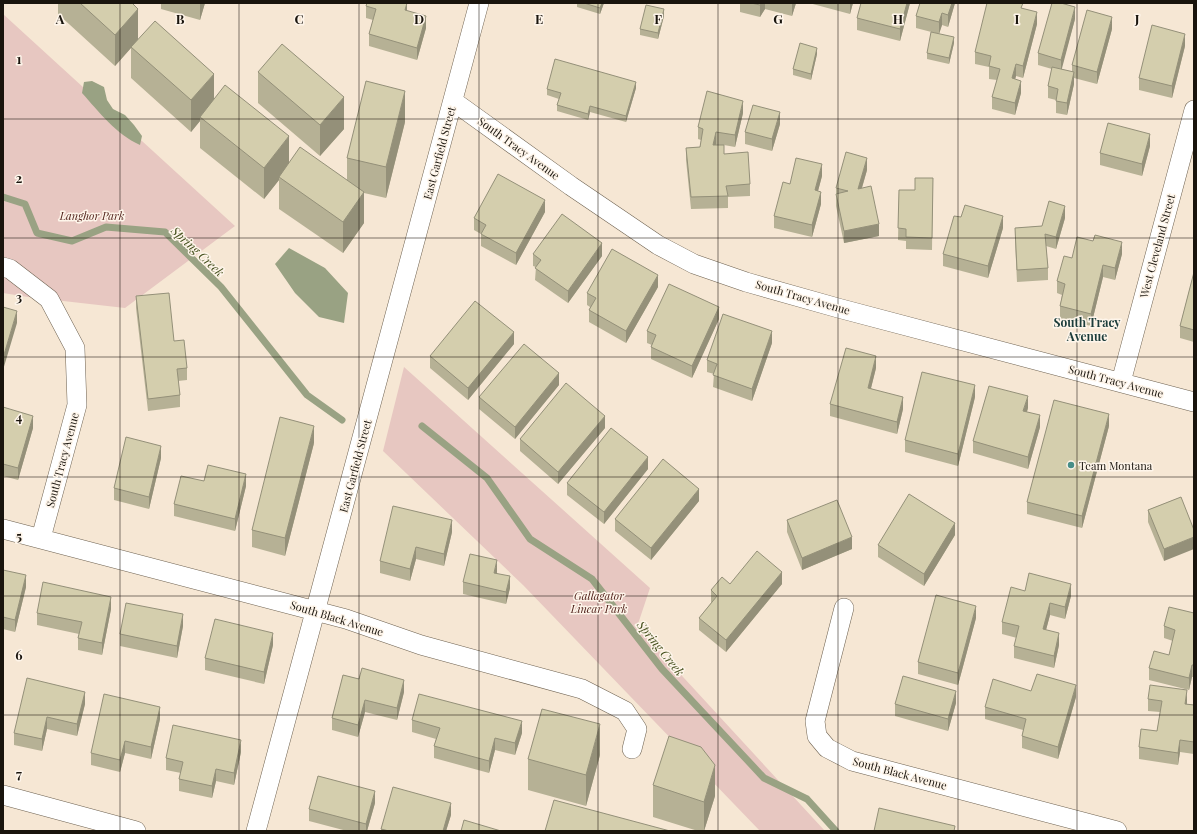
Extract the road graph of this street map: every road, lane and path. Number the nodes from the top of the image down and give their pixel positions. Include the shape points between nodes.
1 (479, 3) edge
2 (453, 101) junction
3 (1194, 110) edge
4 (3, 267) edge
5 (1121, 382) junction
6 (1194, 402) edge
7 (3, 529) edge
8 (41, 538) junction
9 (844, 608) dead end
10 (316, 611) junction
11 (632, 749) dead end
12 (3, 795) edge
13 (136, 831) edge
14 (256, 831) edge
15 (1117, 831) edge

1 - 2 street, East Garfield Street
2 - 5 street, South Tracy Avenue via 652,241 694,264 746,282 838,308
2 - 10 street, East Garfield Street
3 - 5 street, West Cleveland Street
4 - 8 street, South Tracy Avenue via 10,269 49,299 75,348 77,405
5 - 6 street, South Tracy Avenue
7 - 8 street, South Black Avenue
8 - 10 street, South Black Avenue
9 - 15 street, South Black Avenue via 815,721 817,736 827,748 852,761
10 - 11 street, South Black Avenue via 421,645 582,689 625,711 637,729
10 - 14 street, East Garfield Street
12 - 13 street

